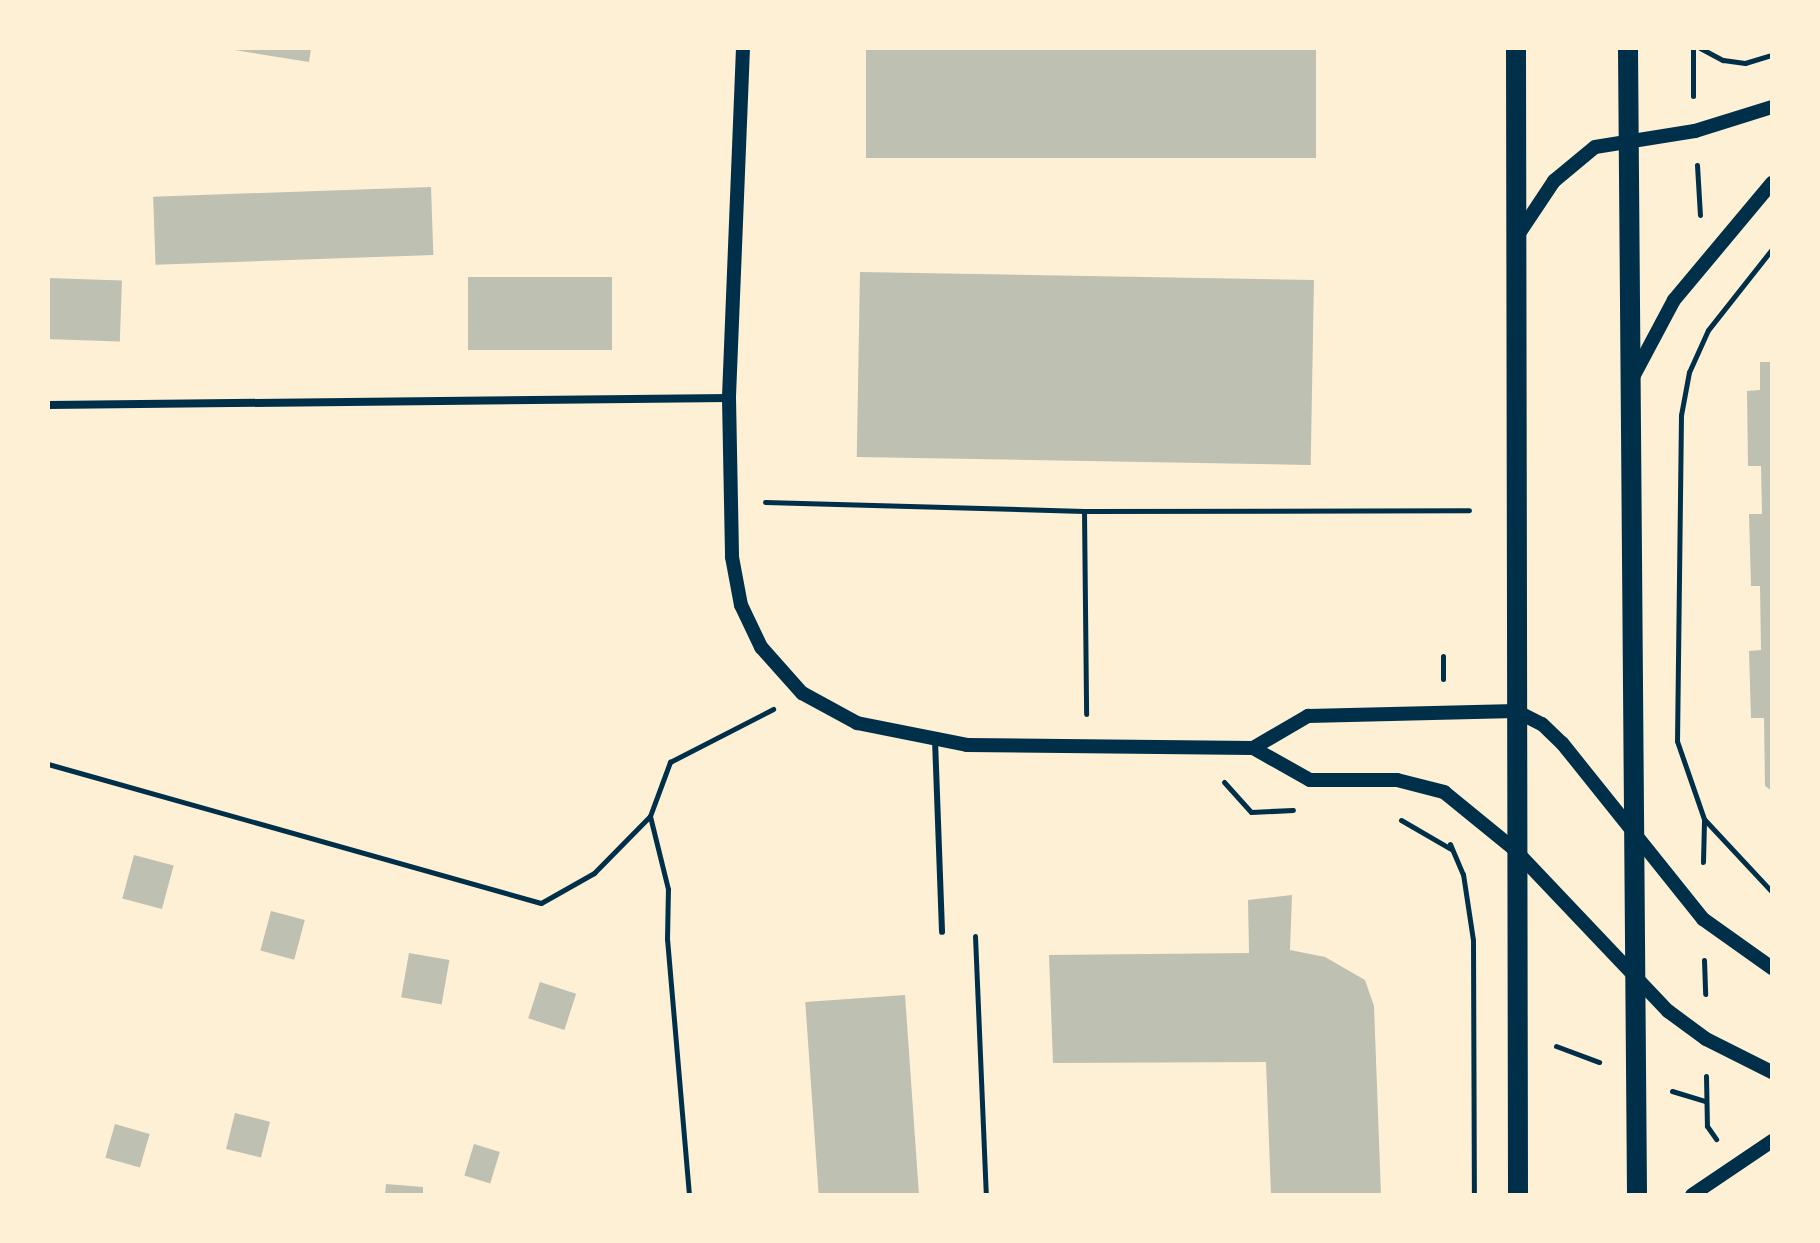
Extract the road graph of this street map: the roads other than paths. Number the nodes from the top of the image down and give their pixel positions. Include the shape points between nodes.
1 (743, 48) edge
2 (1516, 48) edge
3 (1628, 48) edge
4 (1772, 107) edge
5 (1629, 138) junction
6 (1772, 183) edge
7 (1516, 239) junction
8 (1633, 377) junction
9 (729, 398) junction
10 (48, 405) edge
11 (1516, 711) junction
12 (935, 739) junction
13 (1253, 748) junction
14 (1632, 830) junction
15 (1515, 850) junction
16 (942, 932) dead end
17 (1772, 968) edge
18 (1635, 980) junction
19 (1772, 1072) edge
20 (1772, 1141) edge
21 (1518, 1195) edge
22 (1637, 1195) edge
23 (1692, 1195) edge

1 - 9 street
2 - 7 main road
3 - 5 main road
4 - 5 street via 1695,131
5 - 7 street via 1595,147 1568,167 1539,199
5 - 8 main road
6 - 8 street via 1674,300
7 - 11 main road
8 - 14 main road
9 - 10 street
9 - 12 street via 728,501 741,605 761,647 802,693 857,723
11 - 13 street via 1308,716
11 - 14 street via 1542,724 1562,743
11 - 15 main road
12 - 13 street via 1087,750
12 - 16 lane
13 - 15 street via 1310,780 1397,780 1444,792
14 - 17 street via 1703,919
14 - 18 main road
15 - 18 street
15 - 21 main road
18 - 19 street via 1706,1039
18 - 22 main road
20 - 23 street

